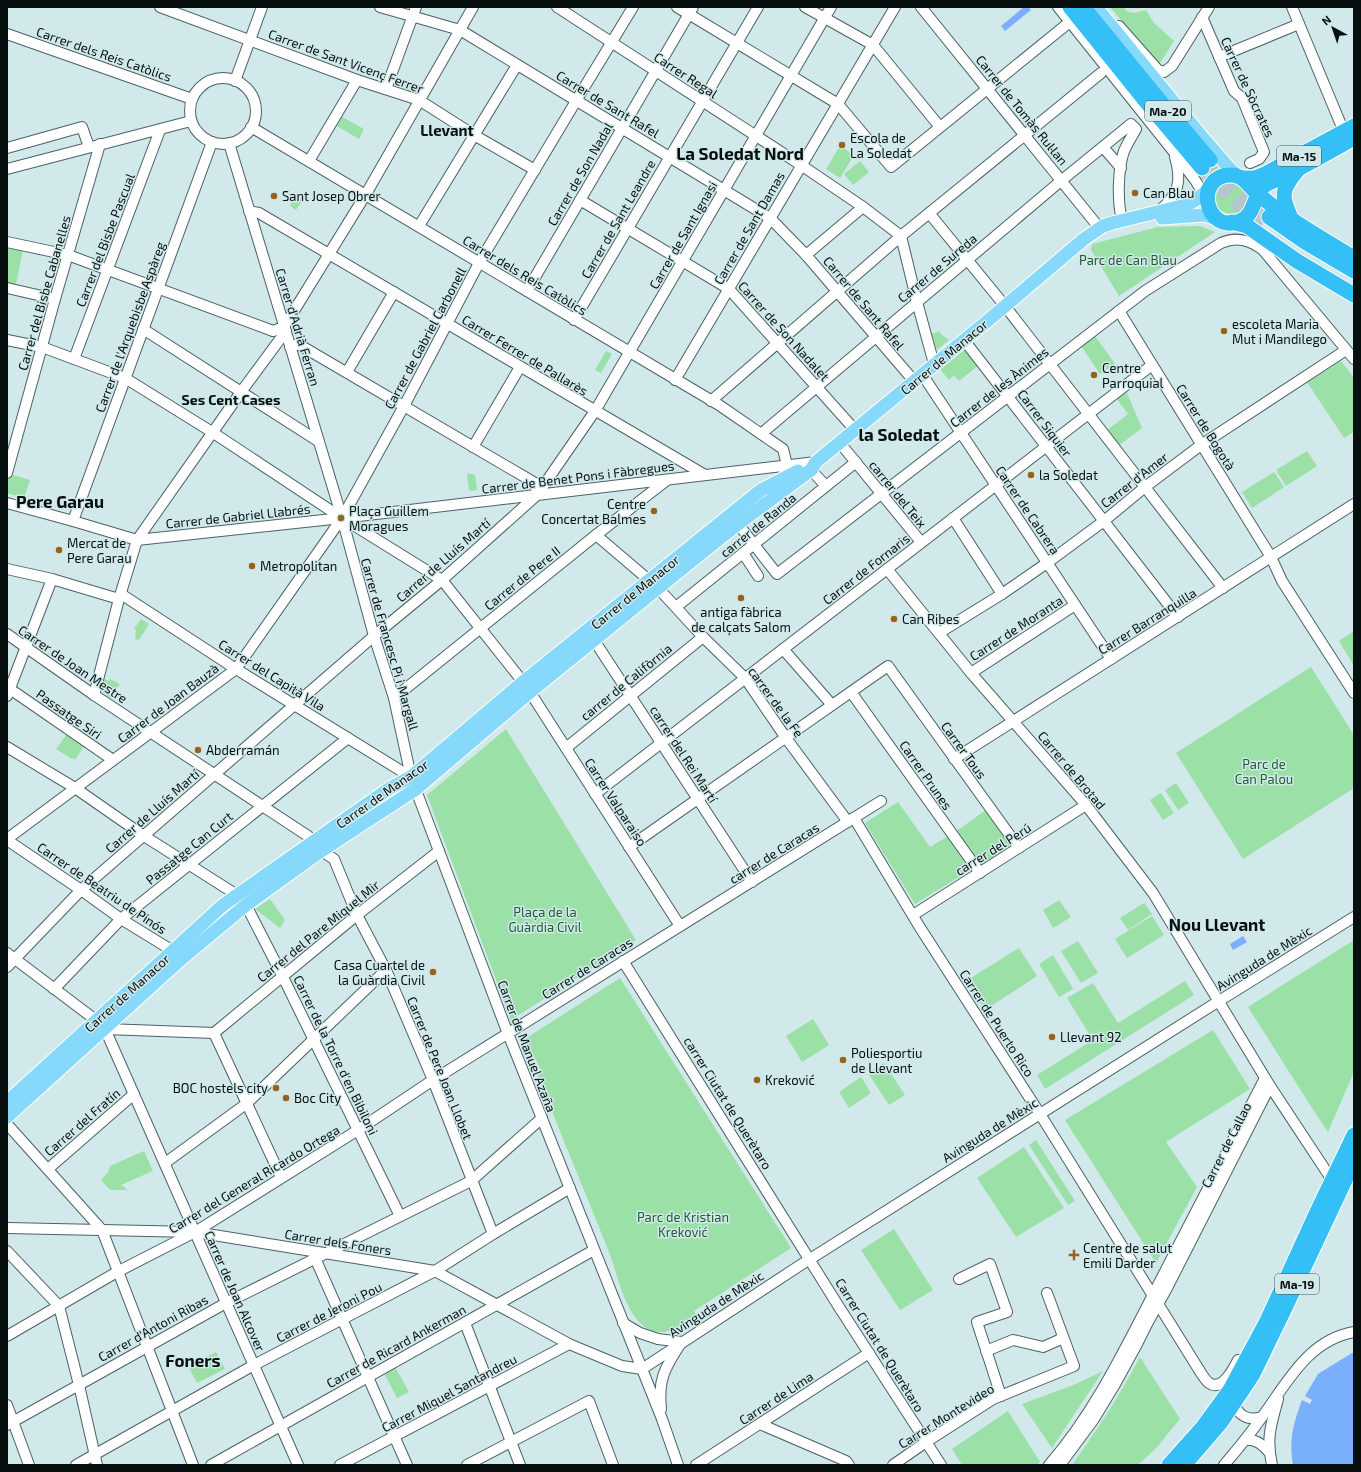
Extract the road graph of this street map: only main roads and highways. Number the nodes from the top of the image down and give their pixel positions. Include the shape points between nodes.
1 (1070, 7) edge
2 (1084, 7) edge
3 (1096, 7) edge
4 (1351, 132) edge
5 (1301, 168) junction
6 (1249, 188) junction
7 (1207, 193) junction
8 (1189, 217) junction
9 (1291, 218) junction
10 (1225, 220) junction
11 (1265, 227) junction
12 (1097, 230) junction
13 (1354, 258) edge
14 (1354, 271) edge
15 (1354, 284) edge
16 (1354, 295) edge
17 (809, 466) junction
18 (767, 492) junction
19 (654, 584) junction
20 (526, 687) junction
21 (317, 846) junction
22 (176, 956) junction
23 (101, 1025) junction
24 (7, 1102) edge
25 (7, 1117) edge
26 (1354, 1134) edge
27 (1354, 1160) edge
28 (1232, 1397) junction
29 (1169, 1465) edge
30 (1184, 1465) edge

1 - 2 highway, Ma-20 via 1143,98 1206,164 1160,101
3 - 6 main road via 1203,138
4 - 5 highway, Ma-15
4 - 6 highway, Ma-15 via 1255,178
5 - 6 highway, Ma-15 via 1268,183
5 - 9 highway via 1287,184 1284,193 1285,204
6 - 7 highway, Ma-15 via 1231,175 1216,180
6 - 9 highway
6 - 10 highway, Ma-15 via 1251,211 1240,221
7 - 10 highway via 1210,210
7 - 12 main road, Carrer de Manacor via 1192,203 1122,220
8 - 10 main road, Carrer de Manacor via 1204,215
8 - 11 main road via 1220,227 1241,230
8 - 12 main road, Carrer de Manacor via 1151,220 1110,232
9 - 13 highway
10 - 11 highway via 1247,226
11 - 14 highway via 1305,242
11 - 15 highway
11 - 16 highway via 1297,261
12 - 17 main road, Carrer de Manacor
17 - 18 main road, Carrer de Manacor
17 - 18 main road, Carrer de Manacor
18 - 19 main road, Carrer de Manacor
18 - 19 main road, Carrer de Manacor via 738,524
19 - 20 main road, Carrer de Manacor via 594,640
19 - 20 main road, Carrer de Manacor via 560,652 554,667
20 - 21 main road, Carrer de Manacor via 414,783
21 - 22 main road, Carrer de Manacor via 246,905
21 - 22 main road, Carrer de Manacor via 223,905
22 - 23 main road, Carrer de Manacor
23 - 24 main road, Carrer de Manacor
23 - 25 main road, Carrer de Manacor
26 - 28 highway, Ma-19
27 - 28 highway, Ma-19 via 1270,1341 1252,1374
28 - 29 highway, Ma-19
28 - 30 highway, Ma-19 via 1209,1437

